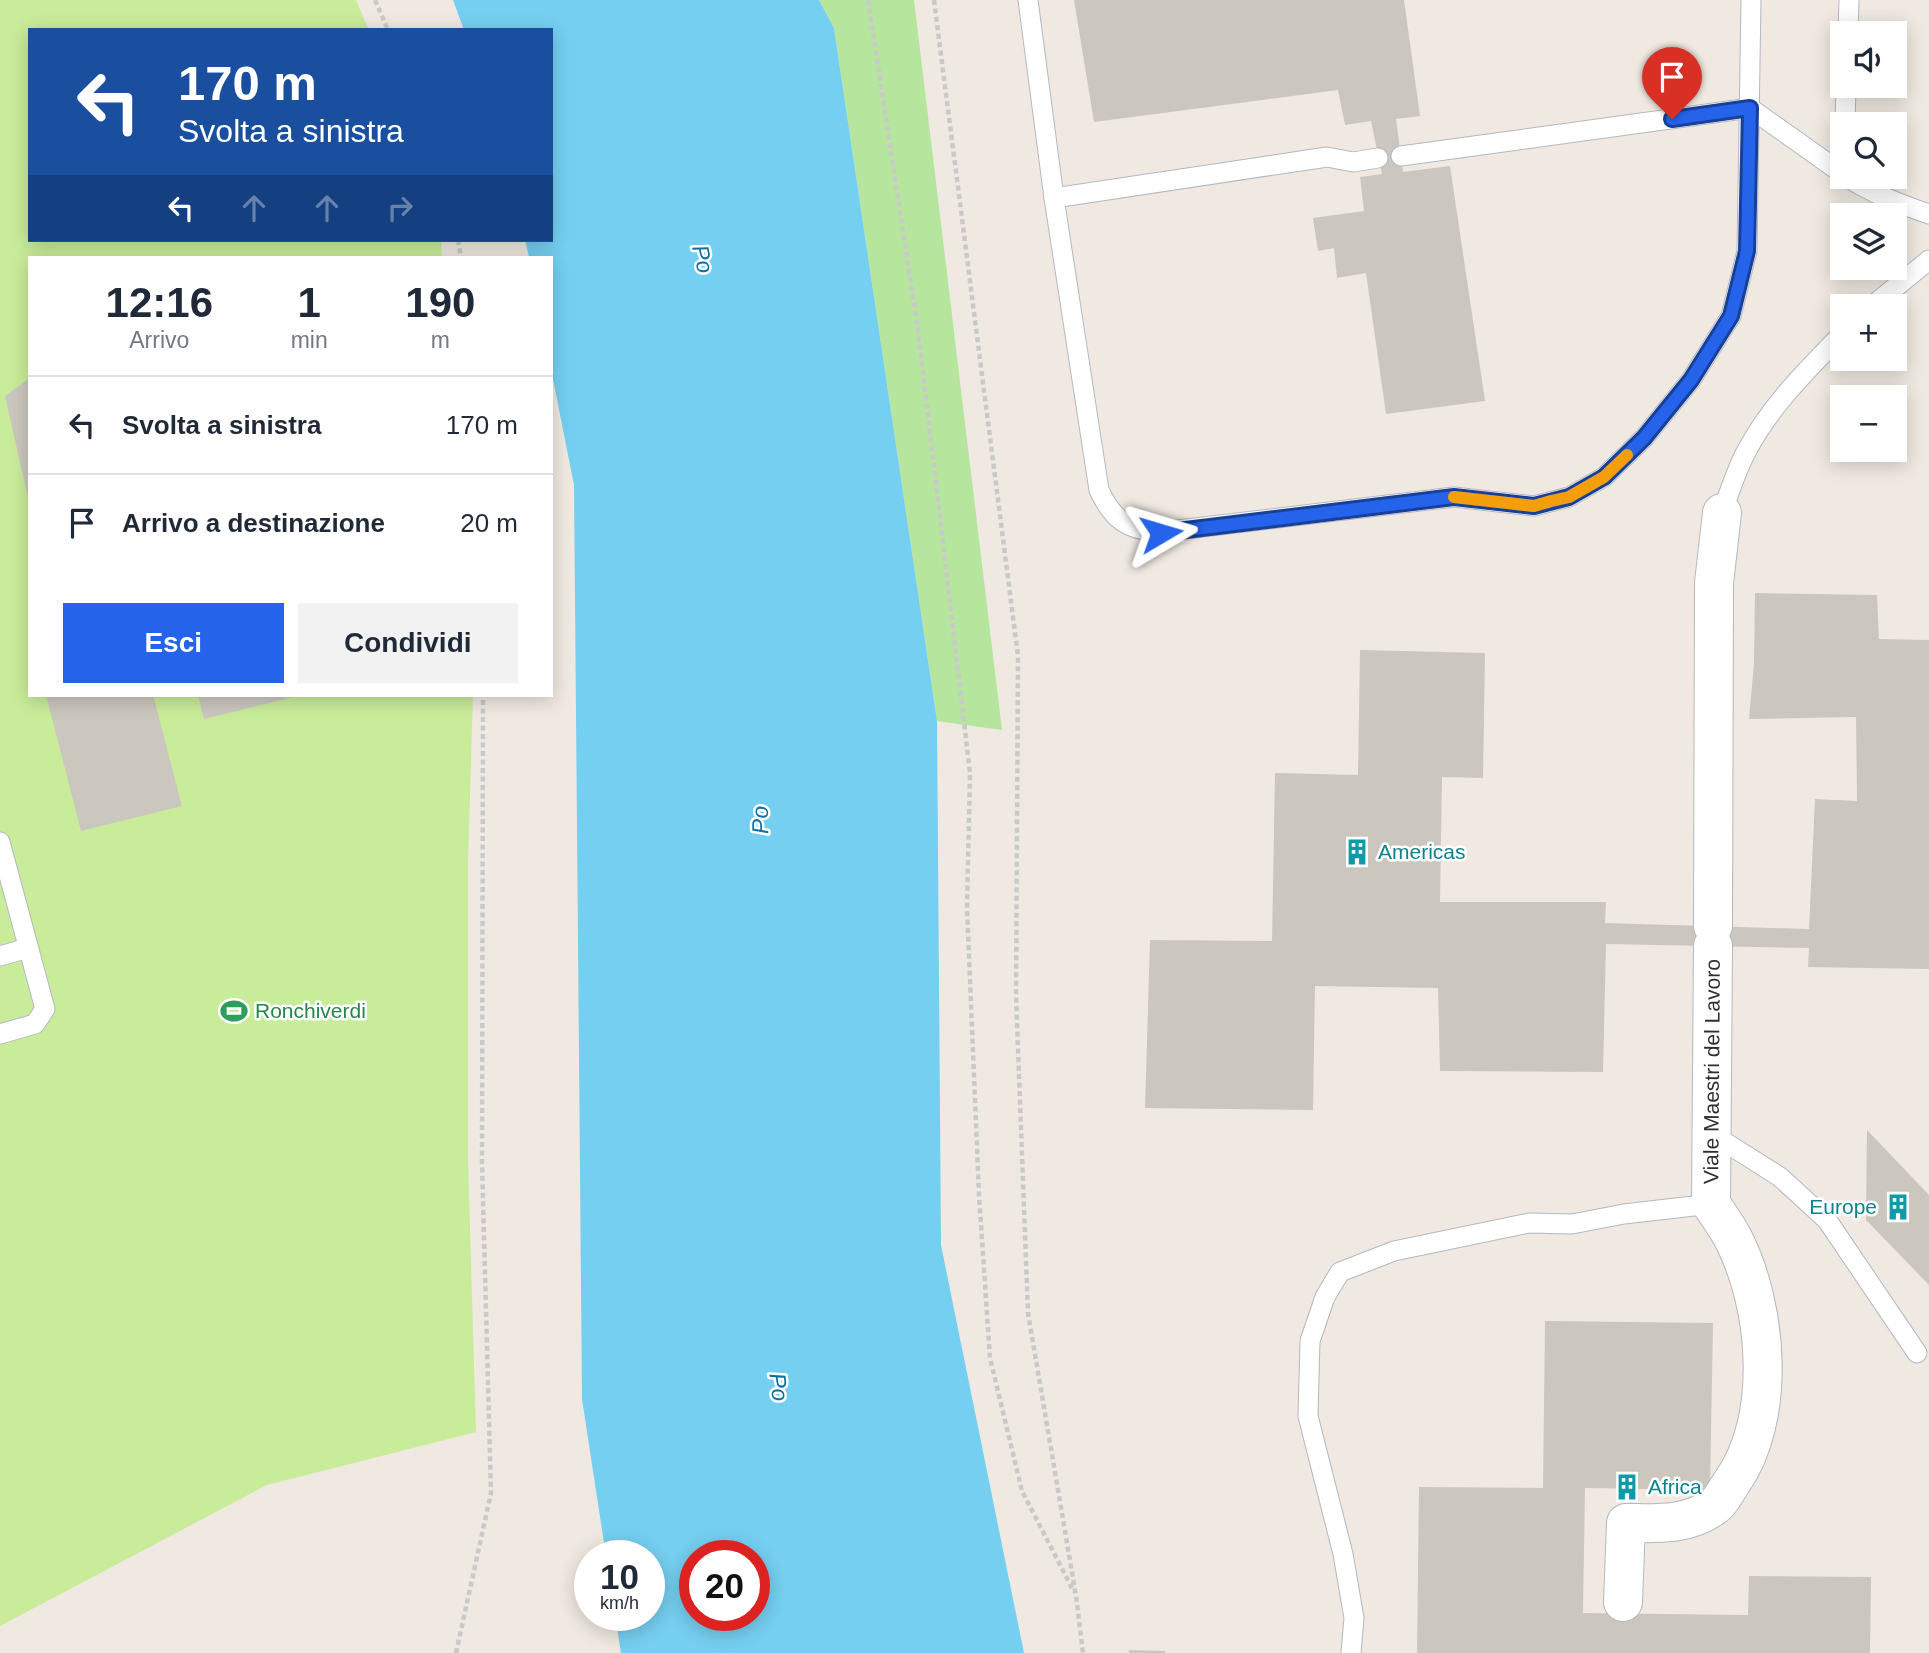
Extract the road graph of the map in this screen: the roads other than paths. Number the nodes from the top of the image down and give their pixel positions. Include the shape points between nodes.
1 (1028, 0) edge
2 (1751, 0) edge
3 (1849, 0) edge
4 (1848, 21) edge
5 (1750, 108) junction
6 (1401, 156) dead end
7 (1378, 158) dead end
8 (1830, 165) edge
9 (1867, 189) edge
10 (1054, 198) junction
11 (1929, 214) edge
12 (1929, 260) edge
13 (1887, 294) edge
14 (1830, 346) edge
15 (1722, 513) joint
16 (0, 842) edge
17 (4, 873) edge
18 (28, 948) junction
19 (0, 956) edge
20 (0, 1034) edge
21 (1712, 1134) junction
22 (1711, 1204) junction
23 (1917, 1353) dead end
24 (1623, 1602) dead end
25 (1351, 1653) edge

1 - 10 lane
2 - 5 lane
3 - 4 lane
5 - 6 lane
5 - 8 lane
5 - 10 lane via 1747,251 1731,316 1691,380 1644,438 1604,477 1569,497 1534,506 1454,497 1161,533 1122,523 1099,490
7 - 10 lane via 1353,162 1328,157
9 - 11 lane
12 - 13 lane
14 - 15 lane, Viale Maestri del Lavoro via 1763,423 1745,452
15 - 21 street, Viale Maestri del Lavoro via 1714,583
16 - 17 lane
17 - 18 lane
18 - 19 lane
18 - 20 lane via 45,1009 35,1024
21 - 22 street, Viale Maestri del Lavoro
21 - 23 lane via 1780,1177 1827,1220
22 - 24 street, Viale Maestri del Lavoro via 1734,1241 1751,1282 1760,1322 1758,1426 1744,1465 1714,1507 1676,1523 1626,1523
22 - 25 lane via 1572,1224 1529,1223 1394,1251 1340,1272 1325,1297 1310,1341 1308,1416 1343,1555 1354,1618

